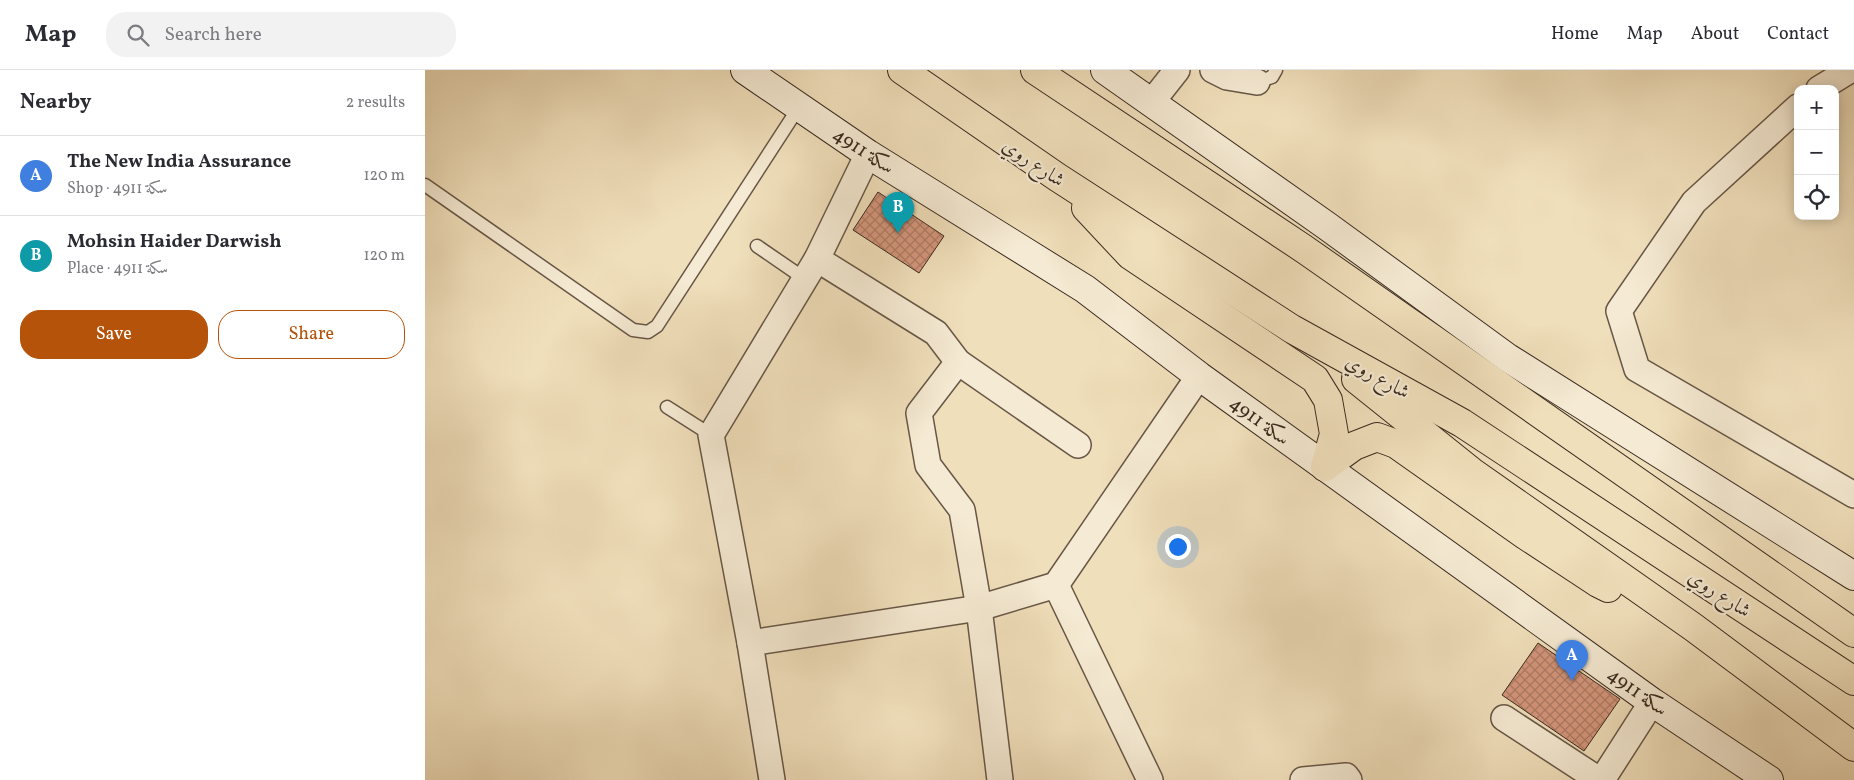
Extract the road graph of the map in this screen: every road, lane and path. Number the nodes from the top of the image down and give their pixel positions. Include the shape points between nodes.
1 (745, 70) edge
2 (901, 70) edge
3 (1035, 70) edge
4 (1105, 70) edge
5 (1177, 70) edge
6 (1213, 70) edge
7 (1850, 70) edge
8 (1266, 76) edge
9 (1826, 85) edge
10 (1151, 102) junction
11 (799, 107) junction
12 (1794, 111) edge
13 (868, 154) junction
14 (1057, 177) junction
15 (425, 185) edge
16 (757, 246) dead end
17 (811, 269) junction
18 (1292, 328) junction
19 (958, 362) junction
20 (1199, 376) junction
21 (667, 407) dead end
22 (711, 435) junction
23 (1078, 444) dead end
24 (1325, 467) junction
25 (1854, 495) edge
26 (1854, 576) edge
27 (1056, 585) junction
28 (979, 608) junction
29 (1693, 628) junction
30 (1854, 633) edge
31 (750, 643) junction
32 (1854, 681) edge
33 (1652, 702) junction
34 (1505, 718) dead end
35 (1854, 747) edge
36 (772, 780) edge
37 (1000, 780) edge
38 (1150, 780) edge
39 (1303, 780) edge
40 (1349, 780) edge
41 (1600, 780) edge
42 (1769, 780) edge

1 - 11 street, سكة 4911
2 - 14 main road, شارع روي
3 - 30 main road via 1304,249
4 - 10 street
5 - 10 street
6 - 8 street via 1227,78
7 - 9 street
10 - 26 street via 1508,358
11 - 13 street, سكة 4911
11 - 15 lane via 657,326 648,332 633,330
12 - 25 street via 1694,202 1619,311 1637,369
13 - 17 street
13 - 20 street, سكة 4911 via 1085,289
14 - 18 main road, شارع روي
14 - 24 main road via 1130,255 1315,379 1328,400 1334,434
16 - 17 lane
17 - 19 street via 936,333
17 - 22 street
18 - 29 main road via 1472,472
18 - 32 main road, شارع روي via 1462,423
19 - 23 street
19 - 28 street via 919,413 928,465 962,510
20 - 24 street, سكة 4911
20 - 27 street
21 - 22 lane
22 - 31 street
24 - 29 main road via 1354,446 1377,437 1396,444 1598,583
24 - 33 street, سكة 4911
27 - 28 street
27 - 38 street
28 - 31 street
28 - 37 street
29 - 35 main road
31 - 36 street
33 - 41 street
33 - 42 street, سكة 4911
34 - 41 street
39 - 40 street via 1346,776

